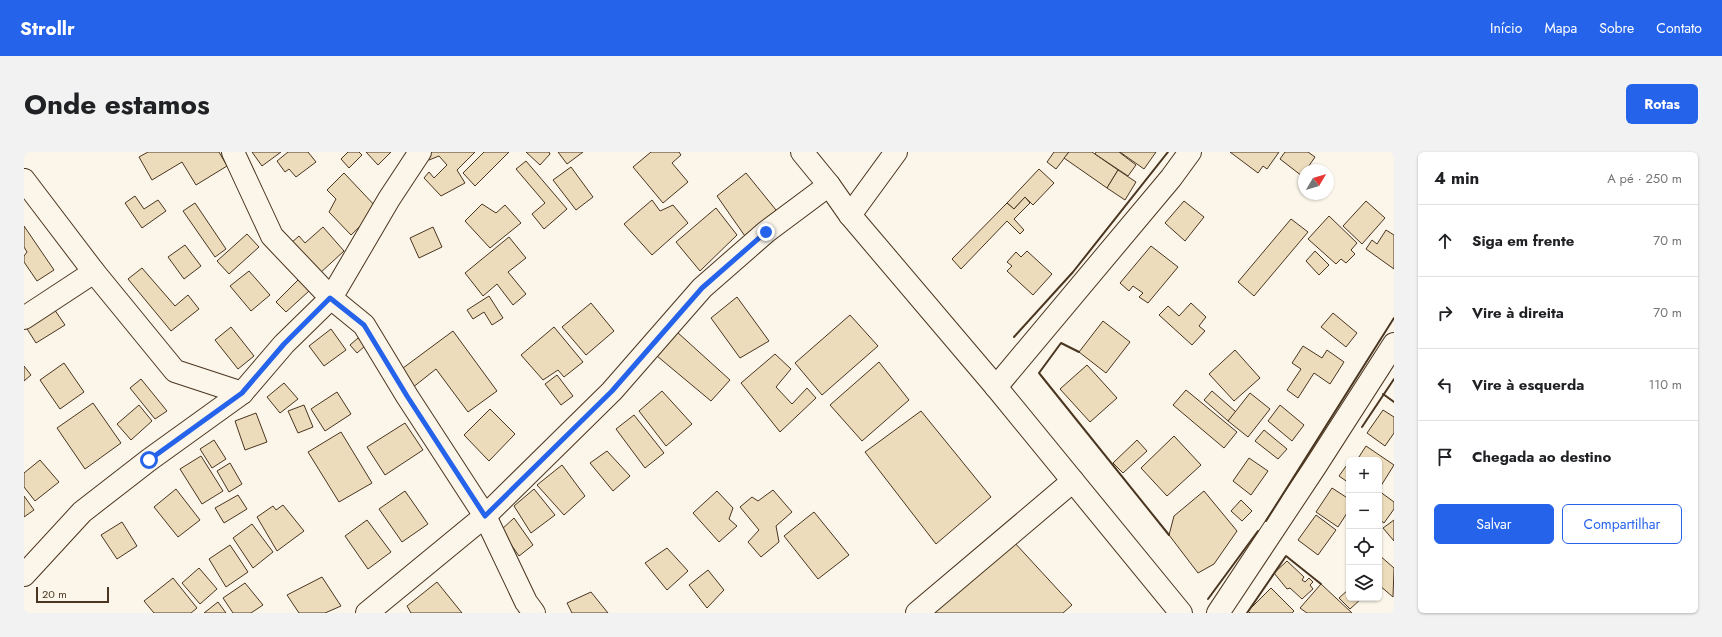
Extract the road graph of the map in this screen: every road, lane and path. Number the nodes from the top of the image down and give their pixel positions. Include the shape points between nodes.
1 (233, 152) edge
2 (420, 152) edge
3 (802, 152) edge
4 (896, 152) edge
5 (1190, 152) edge
6 (24, 180) edge
7 (829, 185) junction
8 (850, 215) junction
9 (94, 272) junction
10 (330, 298) junction
11 (24, 318) edge
12 (1394, 344) edge
13 (996, 387) junction
14 (242, 393) junction
15 (1073, 481) junction
16 (485, 516) junction
17 (24, 575) edge
18 (367, 613) edge
19 (534, 613) edge
20 (917, 613) edge
21 (1181, 613) edge
22 (1218, 613) edge

1 - 10 street via 272,236
2 - 10 street
3 - 7 street
4 - 8 street
5 - 13 street
6 - 9 street
7 - 8 street
7 - 16 street via 766,232 702,288 612,391
8 - 13 street
9 - 11 street
9 - 14 street via 175,371
10 - 14 street via 284,344
10 - 16 street via 364,325
12 - 22 street via 1316,467
13 - 15 street
14 - 17 street via 82,512
15 - 20 street
15 - 21 street
16 - 18 street
16 - 19 street via 526,602

